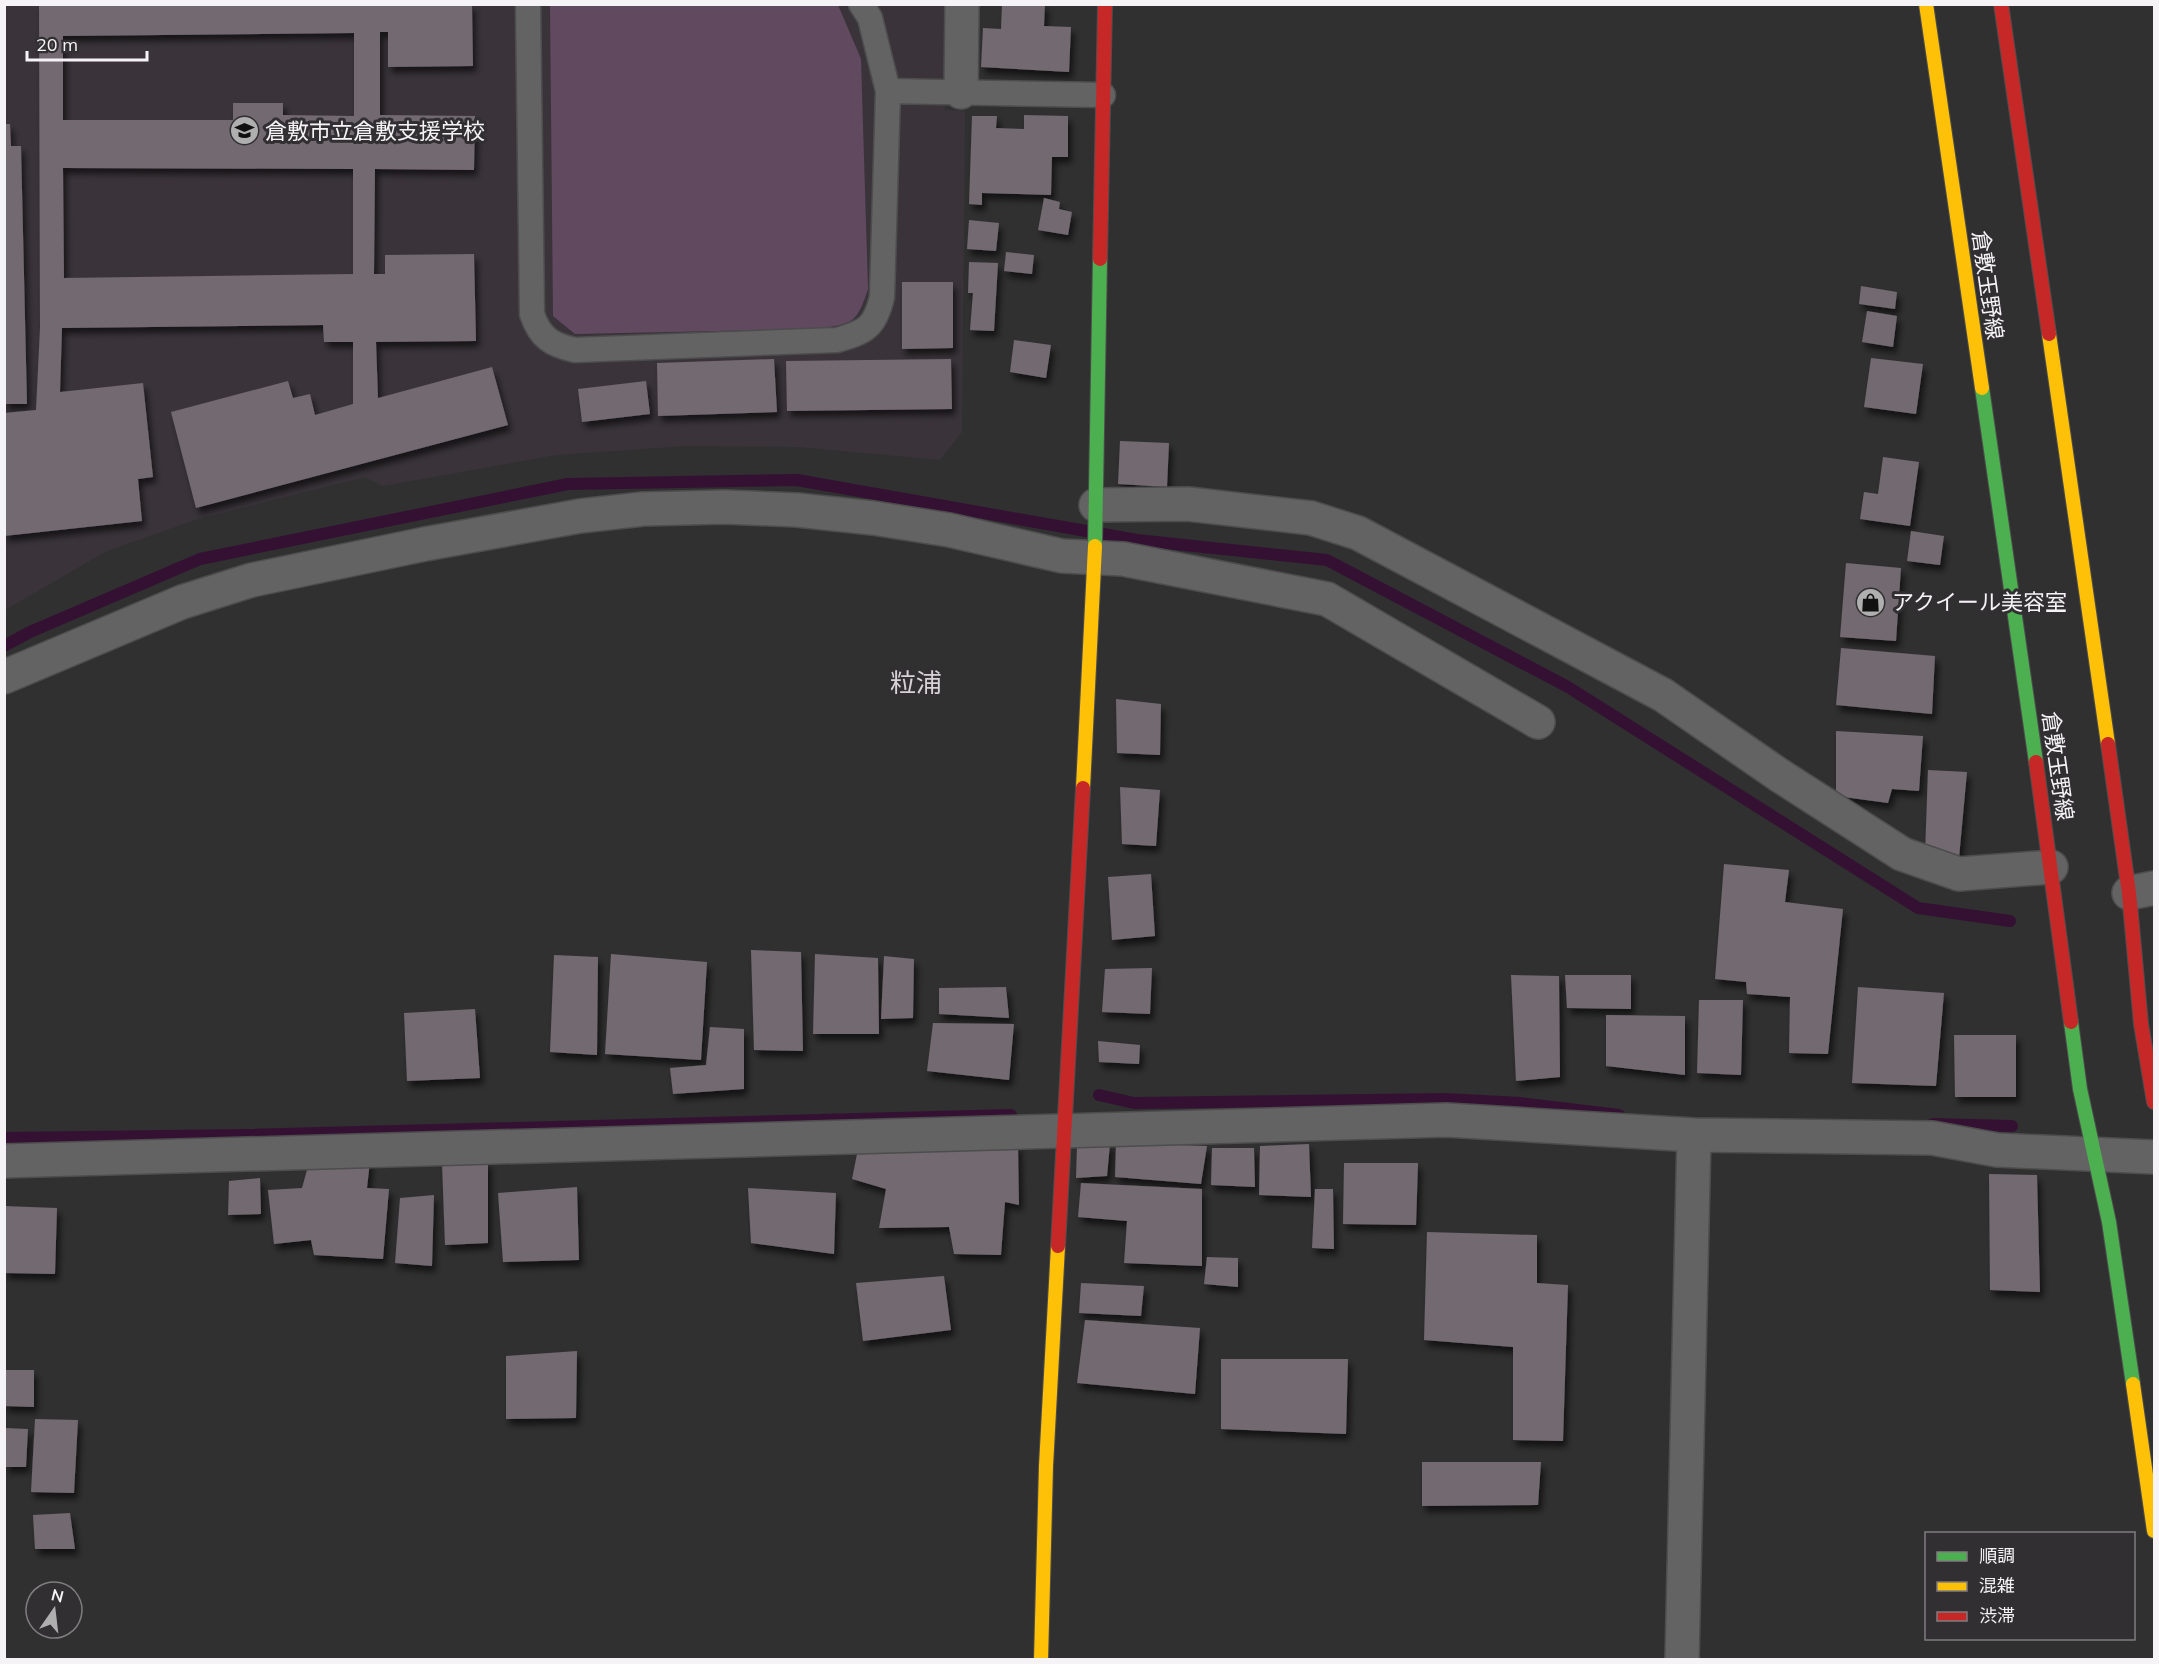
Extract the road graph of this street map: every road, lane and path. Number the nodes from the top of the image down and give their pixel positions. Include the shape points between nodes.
1 (528, 4) edge
2 (861, 4) edge
3 (962, 4) edge
4 (1105, 4) edge
5 (1926, 4) edge
6 (2001, 4) edge
7 (888, 91) junction
8 (961, 92) junction
9 (1103, 95) junction
10 (1096, 511) junction
11 (1095, 551) junction
12 (4, 677) edge
13 (1538, 722) dead end
14 (2051, 867) junction
15 (2141, 891) edge
16 (2154, 1102) edge
17 (1063, 1133) junction
18 (1694, 1135) junction
19 (2095, 1154) junction
20 (2154, 1157) edge
21 (4, 1161) edge
22 (2154, 1531) edge
23 (1041, 1659) edge
24 (1682, 1659) edge

1 - 7 lane via 532,314 537,328 548,340 575,350 837,340 871,326 882,297
2 - 7 lane via 870,18
3 - 8 street
4 - 9 main road
5 - 14 main road, 倉敷玉野線
6 - 15 main road
7 - 8 lane
8 - 9 lane
9 - 10 main road
10 - 11 main road
10 - 14 street via 1188,504 1311,518 1358,533 1663,695 1902,854 1959,874
11 - 12 street via 1062,556 949,530 797,510 643,509 580,516 252,580 182,602
11 - 13 street via 1123,560 1327,599
11 - 17 main road
14 - 19 main road, 倉敷玉野線 via 2080,1089
15 - 16 main road via 2133,961
17 - 18 street via 1446,1120
17 - 21 street
17 - 23 main road via 1046,1466
18 - 19 street via 1932,1138 1997,1150
18 - 24 street
19 - 20 street
19 - 22 main road, 倉敷玉野線 via 2111,1233

